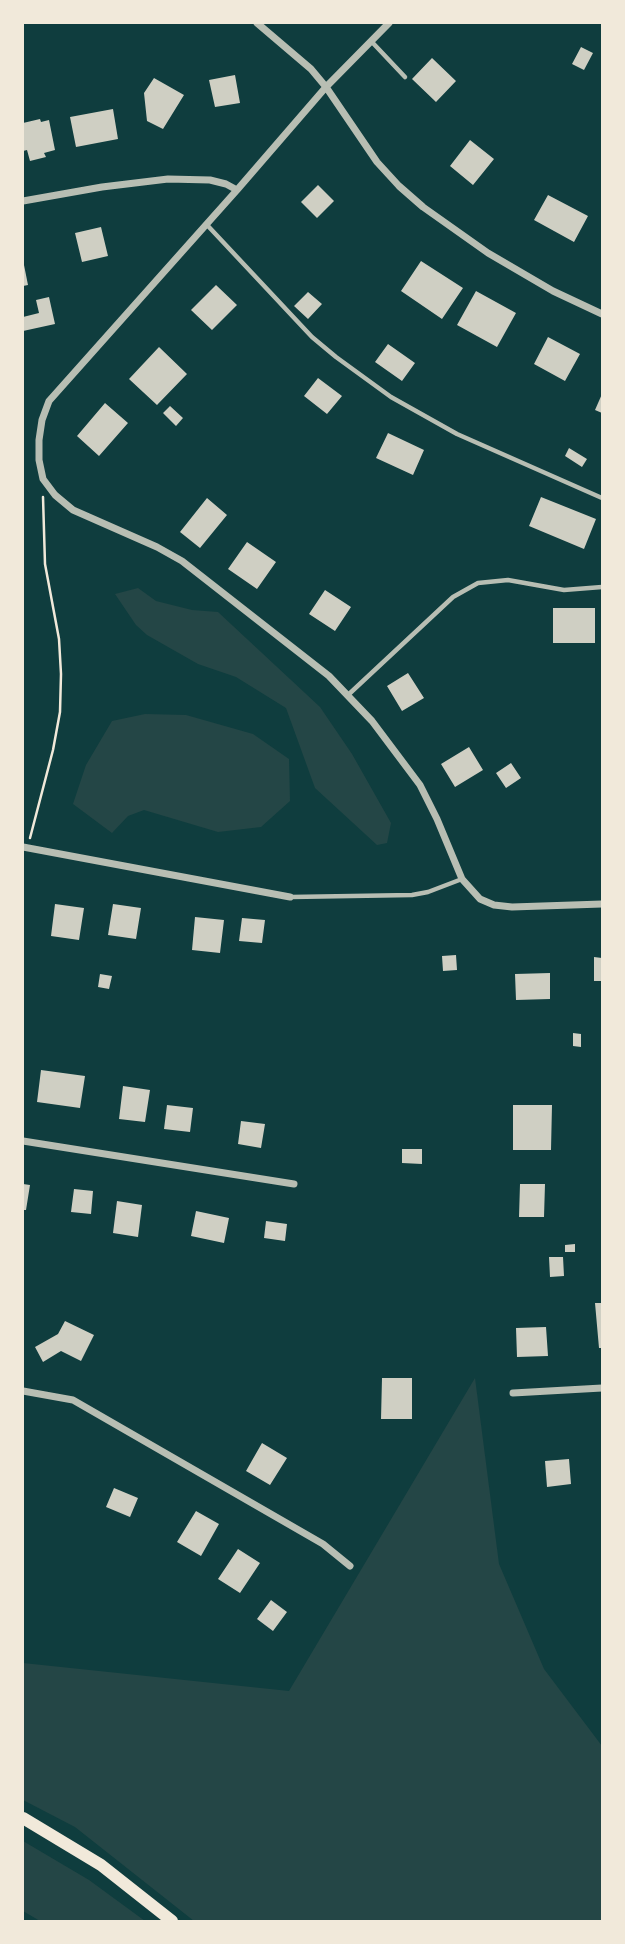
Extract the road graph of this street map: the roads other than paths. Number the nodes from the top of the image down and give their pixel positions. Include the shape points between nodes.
1 (257, 23) edge
2 (390, 23) edge
3 (371, 41) junction
4 (405, 77) dead end
5 (326, 87) junction
6 (237, 190) junction
7 (23, 201) edge
8 (208, 226) junction
9 (602, 314) edge
10 (602, 498) edge
11 (602, 587) edge
12 (348, 695) junction
13 (25, 848) edge
14 (462, 879) junction
15 (290, 897) joint
16 (602, 904) edge
17 (23, 1141) edge
18 (294, 1184) dead end
19 (602, 1388) edge
20 (23, 1391) edge
21 (513, 1393) dead end
22 (350, 1566) dead end
23 (23, 1818) edge
24 (172, 1921) edge

1 - 5 street via 293,51
2 - 3 street
3 - 4 lane
3 - 5 street
5 - 6 street
5 - 9 street via 377,162 423,207 488,253
6 - 7 street via 210,180 168,179
6 - 8 street
8 - 10 lane via 312,337 391,397 457,434
8 - 12 street via 49,401 38,440 43,479 73,510 157,547 199,573 309,658
11 - 12 lane via 564,590 508,580 478,583 453,597
12 - 14 street via 420,785
13 - 15 street
14 - 15 lane via 412,895
14 - 16 street via 480,899 494,905
17 - 18 street
19 - 21 street
20 - 22 street via 73,1400 323,1544
23 - 24 main road via 101,1865

